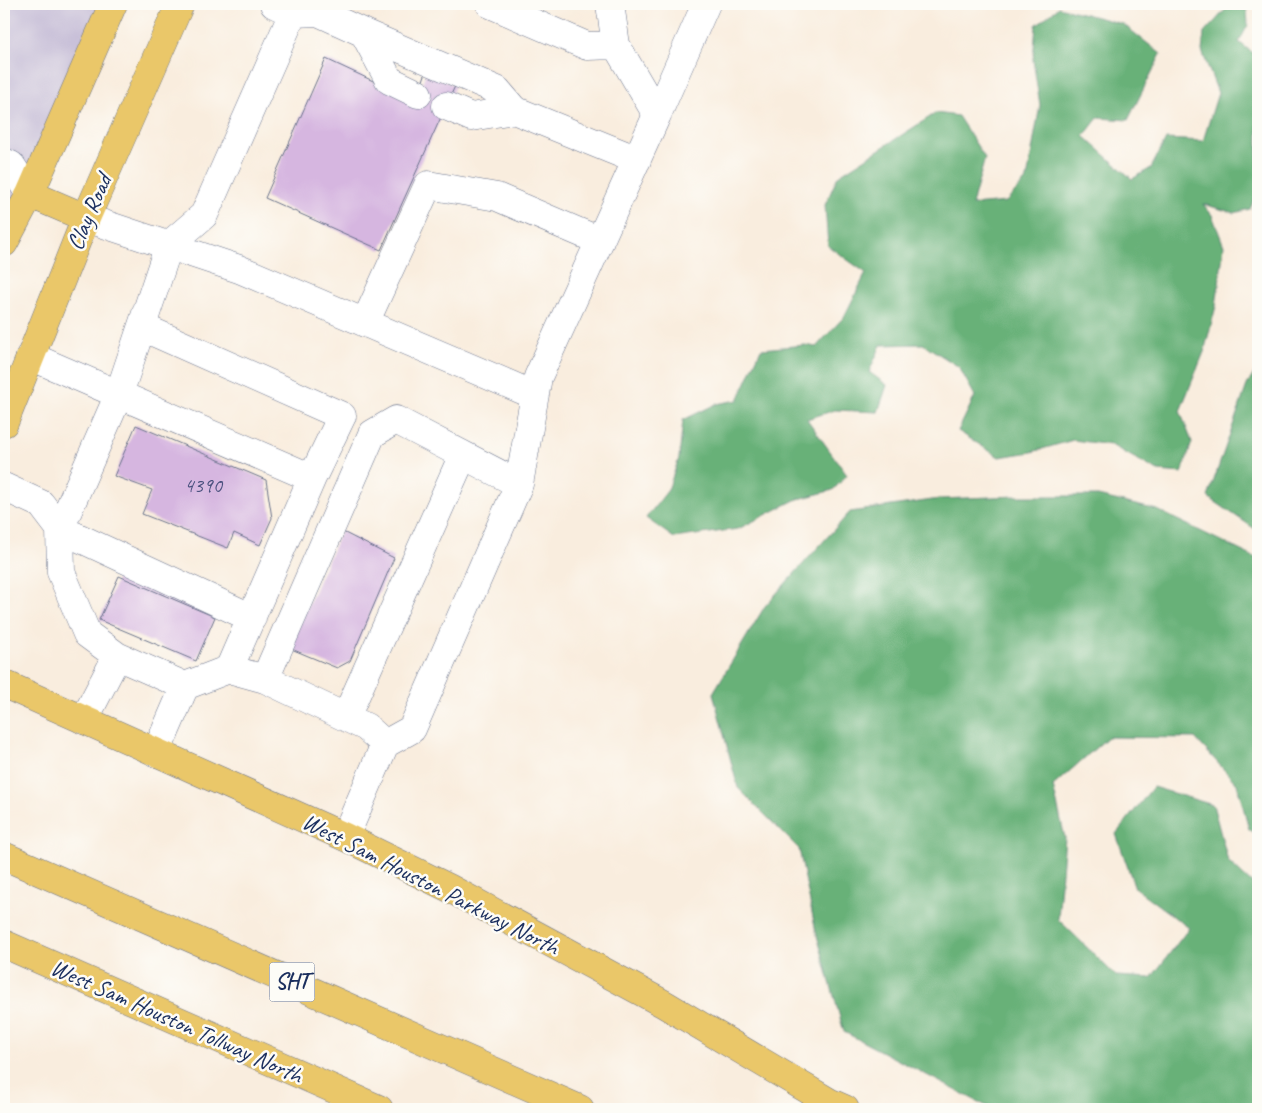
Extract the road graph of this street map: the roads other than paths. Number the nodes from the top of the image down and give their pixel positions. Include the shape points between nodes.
1 (113, 4) edge
2 (180, 4) edge
3 (490, 4) edge
4 (610, 4) edge
5 (706, 4) edge
6 (284, 8) edge
7 (364, 33) junction
8 (616, 44) junction
9 (418, 94) dead end
10 (446, 106) dead end
11 (514, 110) junction
12 (657, 115) junction
13 (636, 160) junction
14 (4, 162) edge
15 (30, 194) junction
16 (4, 195) edge
17 (86, 218) junction
18 (600, 241) junction
19 (4, 243) edge
20 (170, 245) junction
21 (365, 323) junction
22 (142, 327) junction
23 (30, 356) junction
24 (119, 394) junction
25 (534, 395) junction
26 (4, 423) edge
27 (463, 455) junction
28 (312, 478) junction
29 (518, 484) junction
30 (4, 487) edge
31 (60, 529) junction
32 (252, 618) junction
33 (117, 656) junction
34 (230, 669) junction
35 (265, 679) junction
36 (6, 686) edge
37 (185, 686) junction
38 (346, 717) junction
39 (84, 720) junction
40 (386, 744) junction
41 (156, 753) junction
42 (345, 837) junction
43 (4, 856) edge
44 (4, 944) edge
45 (379, 1109) edge
46 (580, 1109) edge
47 (845, 1109) edge

1 - 15 main road
2 - 17 main road, Clay Road
3 - 8 lane via 587,46
4 - 8 lane
5 - 12 lane
6 - 7 lane via 318,12
6 - 20 lane via 204,215
7 - 9 lane via 389,80
7 - 11 lane via 497,90
8 - 12 lane
10 - 11 lane via 471,117
11 - 13 lane
12 - 13 lane
13 - 18 lane
14 - 15 lane via 11,165
15 - 16 lane
15 - 17 main road
15 - 19 main road
17 - 20 lane
17 - 23 main road, Clay Road
18 - 21 lane via 497,197 428,185
18 - 25 lane via 538,377
20 - 21 lane via 239,269
20 - 22 lane
21 - 25 lane
22 - 24 lane
22 - 28 lane via 342,416
23 - 24 lane
23 - 26 main road, Clay Road
24 - 28 lane
24 - 31 lane
25 - 29 lane
27 - 29 lane
27 - 35 lane via 396,420 372,434
27 - 38 lane
28 - 32 lane
29 - 40 lane via 412,729
30 - 31 lane via 41,504
31 - 32 lane
31 - 33 lane via 62,572 86,634
32 - 34 lane
33 - 37 lane
33 - 39 lane
34 - 35 lane
34 - 37 lane
35 - 38 lane
36 - 39 main road, West Sam Houston Parkway North
37 - 41 lane
38 - 40 lane via 366,726
39 - 41 main road, West Sam Houston Parkway North
40 - 42 lane
41 - 42 main road, West Sam Houston Parkway North
42 - 47 main road, West Sam Houston Parkway North via 458,893 664,1004
43 - 46 main road, SHT
44 - 45 main road, West Sam Houston Tollway North

